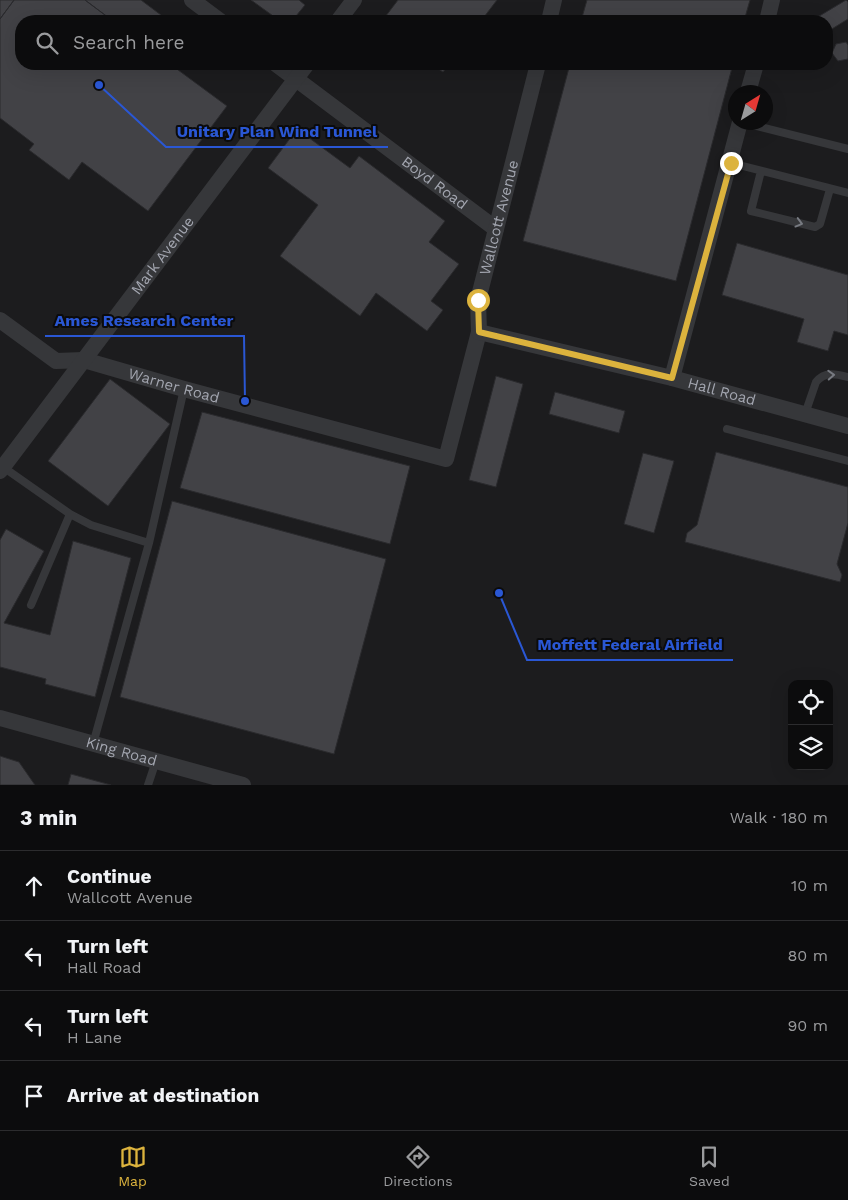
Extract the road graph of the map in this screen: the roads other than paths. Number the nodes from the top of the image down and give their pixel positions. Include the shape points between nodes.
1 (192, 0) edge
2 (354, 0) edge
3 (554, 0) edge
4 (772, 0) edge
5 (212, 15) edge
6 (343, 15) edge
7 (550, 15) edge
8 (768, 15) edge
9 (285, 70) edge
10 (302, 70) edge
11 (536, 70) edge
12 (754, 70) edge
13 (296, 78) junction
14 (750, 85) edge
15 (739, 130) edge
16 (773, 130) edge
17 (848, 149) edge
18 (731, 163) junction
19 (761, 171) junction
20 (830, 189) junction
21 (848, 194) edge
22 (496, 229) junction
23 (0, 320) edge
24 (479, 332) junction
25 (84, 360) junction
26 (848, 377) edge
27 (672, 378) junction
28 (184, 390) junction
29 (806, 414) junction
30 (848, 426) edge
31 (727, 429) dead end
32 (446, 459) joint
33 (848, 461) edge
34 (2, 469) edge
35 (70, 514) junction
36 (149, 543) junction
37 (31, 605) dead end
38 (0, 718) edge
39 (93, 744) junction
40 (156, 761) junction
41 (148, 785) edge
42 (243, 785) edge

1 - 5 street
2 - 6 street
3 - 7 street
4 - 8 street
9 - 13 street, Boyd Road
10 - 13 street, Mark Avenue
11 - 22 street, Wallcott Avenue
12 - 14 street
13 - 22 street, Boyd Road
13 - 25 street, Mark Avenue
15 - 18 street
16 - 17 lane
18 - 19 lane
18 - 27 street
19 - 20 lane
19 -> 20 lane via 751,211 817,227
20 - 21 lane
22 - 24 street, Wallcott Avenue via 478,300
23 - 25 street, Warner Road via 56,361
24 - 27 street, Hall Road
24 - 32 street, Wallcott Avenue
25 - 28 street, Warner Road
25 - 34 street, Mark Avenue
29 -> 26 lane via 819,378 831,374
27 - 29 street, Hall Road
28 - 32 street, Warner Road
28 - 36 lane
29 - 30 street, Hall Road
31 - 33 lane
34 - 35 lane
35 - 36 lane via 91,525
35 - 37 lane
36 - 39 lane
38 - 39 street, King Road
39 - 40 street, King Road
40 - 41 lane
40 - 42 street, King Road

